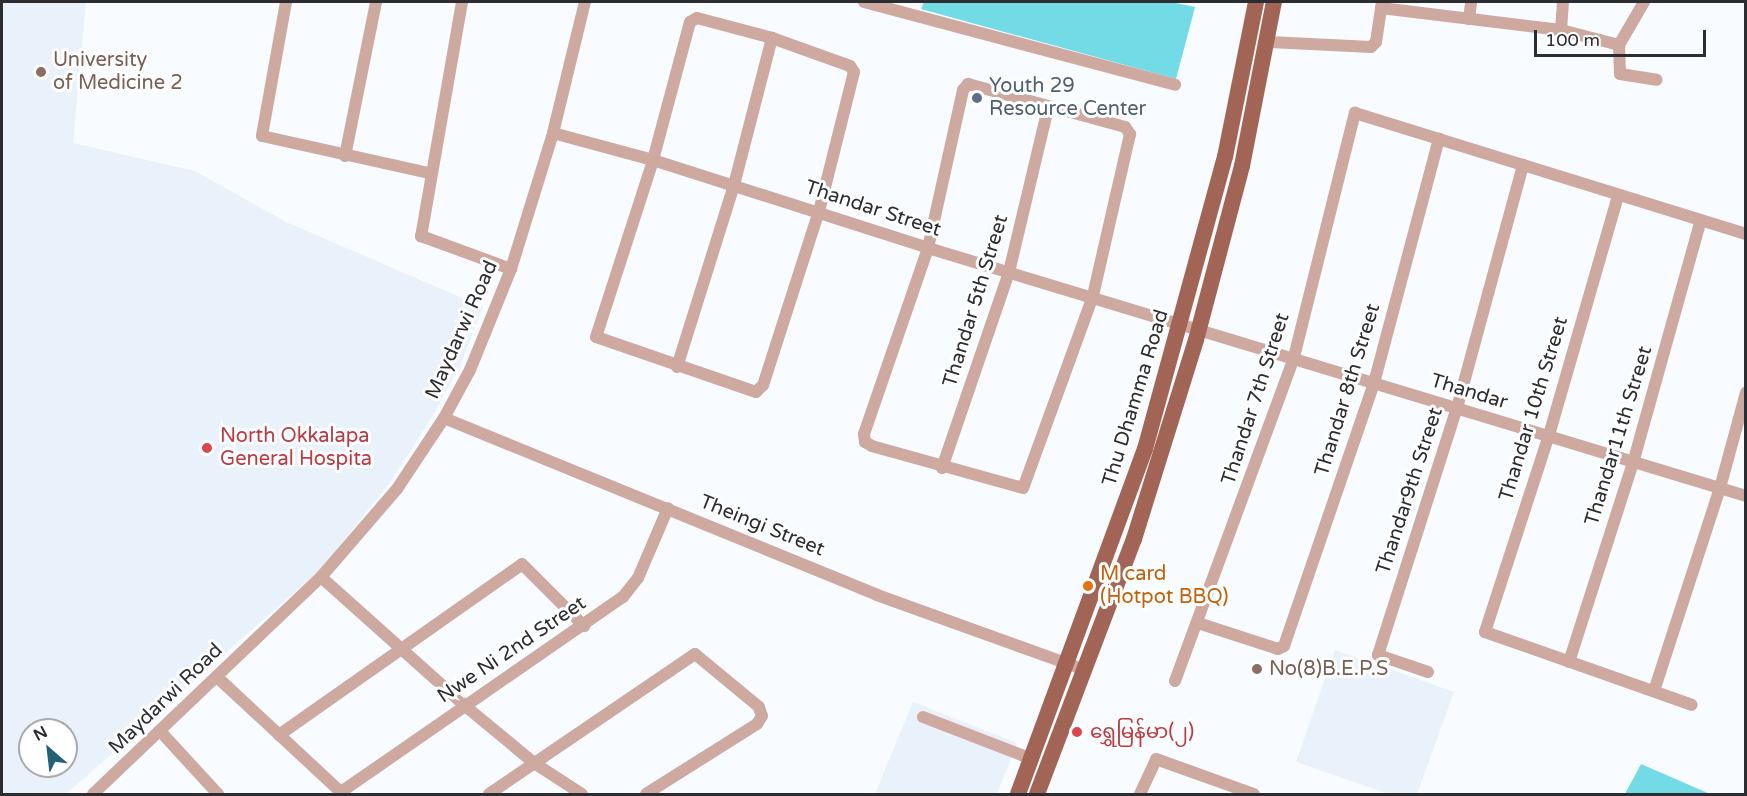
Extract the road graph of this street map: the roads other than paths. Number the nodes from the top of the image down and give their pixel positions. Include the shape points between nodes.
1 (286, 2) edge
2 (376, 2) edge
3 (462, 2) edge
4 (585, 2) edge
5 (864, 2) edge
6 (1256, 2) edge
7 (1274, 2) edge
8 (1471, 2) edge
9 (1563, 2) edge
10 (1644, 2) edge
11 (1382, 5) edge
12 (1469, 19) junction
13 (1561, 30) junction
14 (772, 38) junction
15 (1268, 42) junction
16 (1619, 45) junction
17 (1658, 80) dead end
18 (1175, 85) dead end
19 (1048, 108) junction
20 (552, 133) junction
21 (1439, 138) junction
22 (345, 156) junction
23 (653, 160) junction
24 (1523, 165) junction
25 (429, 173) junction
26 (734, 185) junction
27 (1618, 196) junction
28 (819, 211) junction
29 (1701, 220) junction
30 (1746, 234) edge
31 (928, 248) junction
32 (511, 269) junction
33 (1010, 272) junction
34 (1093, 296) junction
35 (1180, 325) junction
36 (1198, 330) junction
37 (1293, 359) junction
38 (677, 367) junction
39 (1374, 383) junction
40 (1746, 392) edge
41 (1457, 408) junction
42 (444, 418) junction
43 (1548, 438) junction
44 (1634, 463) junction
45 (942, 468) junction
46 (1720, 488) junction
47 (1746, 496) edge
48 (668, 508) junction
49 (321, 577) junction
50 (1198, 623) junction
51 (584, 626) junction
52 (400, 647) junction
53 (1569, 662) junction
54 (1069, 664) junction
55 (1085, 670) junction
56 (1428, 672) dead end
57 (217, 677) junction
58 (1175, 681) dead end
59 (1654, 691) junction
60 (464, 705) junction
61 (1692, 705) dead end
62 (923, 717) dead end
63 (160, 731) junction
64 (279, 735) junction
65 (1032, 759) junction
66 (534, 763) junction
67 (1232, 791) edge
68 (101, 792) edge
69 (342, 793) edge
70 (218, 795) edge
71 (489, 795) edge
72 (582, 795) edge
73 (646, 795) edge
74 (1018, 795) edge
75 (1037, 795) edge
76 (1140, 795) edge
77 (1254, 795) edge

1 - 22 street via 261,134
2 - 22 street
3 - 25 street
4 - 20 street, Maydarwi Road
5 - 18 street
6 - 35 main road, Thu Dhamma Road via 1225,157
7 - 15 main road, Thu Dhamma Road
8 - 12 street
9 - 13 street
10 - 16 street
11 - 12 street
11 - 15 street via 1375,45
12 - 13 street
13 - 16 street
14 - 23 street via 697,18 690,22
14 - 26 street
14 - 28 street via 850,66 854,72
15 - 36 main road, Thu Dhamma Road via 1242,166
16 - 17 street via 1620,74
19 - 31 street via 968,84 963,90
19 - 33 street, Thandar 5th Street
19 - 34 street via 1125,127 1130,134
20 - 23 street, Thandar Street
20 - 32 street, Maydarwi Road
21 - 24 street
21 - 37 street, Thandar 7th Street via 1355,113
21 - 39 street, Thandar 8th Street
22 - 25 street
23 - 26 street, Thandar Street
23 - 38 street via 596,334 598,341
24 - 27 street
24 - 41 street, Thandar9th Street
25 - 32 street via 421,236
26 - 28 street, Thandar Street
26 - 38 street
27 - 29 street
27 - 43 street, Thandar 10th Street
28 - 31 street, Thandar Street
28 - 38 street via 763,385 756,392 747,392
29 - 30 street
29 - 44 street, Thandar11th Street
31 - 33 street, Thandar Street
31 - 45 street via 864,434 865,442
32 - 42 street, Maydarwi Road via 470,370
33 - 34 street, Thandar Street
33 - 45 street, Thandar 5th Street
34 - 35 street, Thandar Street
34 - 45 street via 1023,488
35 - 36 street, Thandar
35 - 54 main road, Thu Dhamma Road via 1145,449
36 - 37 street, Thandar
36 - 55 main road, Thu Dhamma Road via 1134,538
37 - 39 street, Thandar
37 - 50 street, Thandar 7th Street
39 - 41 street, Thandar
39 - 50 street, Thandar 8th Street via 1281,649
40 - 46 street
41 - 43 street, Thandar
41 - 56 street, Thandar9th Street via 1378,655
42 - 48 street, Theingi Street
42 - 49 street, Maydarwi Road via 398,489
43 - 44 street, Thandar
43 - 53 street, Thandar 10th Street via 1485,632
44 - 46 street, Thandar
44 - 53 street, Thandar11th Street
46 - 47 street, Thandar
46 - 59 street
48 - 51 street, Nwe Ni 2nd Street via 638,578 623,597
48 - 54 street, Theingi Street via 877,595
49 - 52 street
49 - 57 street, Maydarwi Road
50 - 58 street, Thandar 7th Street
51 - 52 street via 522,564
51 - 60 street, Nwe Ni 2nd Street
52 - 60 street
52 - 64 street
53 - 59 street
54 - 55 street, Theingi Street
54 - 65 main road, Thu Dhamma Road
55 - 75 main road, Thu Dhamma Road
57 - 63 street, Maydarwi Road
57 - 64 street
59 - 61 street
60 - 66 street
60 - 69 street, Nwe Ni 2nd Street
62 - 65 street
63 - 68 street, Maydarwi Road
63 - 70 street
64 - 69 street
65 - 74 main road, Thu Dhamma Road
66 - 71 street
66 - 72 street
66 - 73 street via 695,654 759,707 762,716 757,724
67 - 76 street via 1154,759
67 - 77 street

